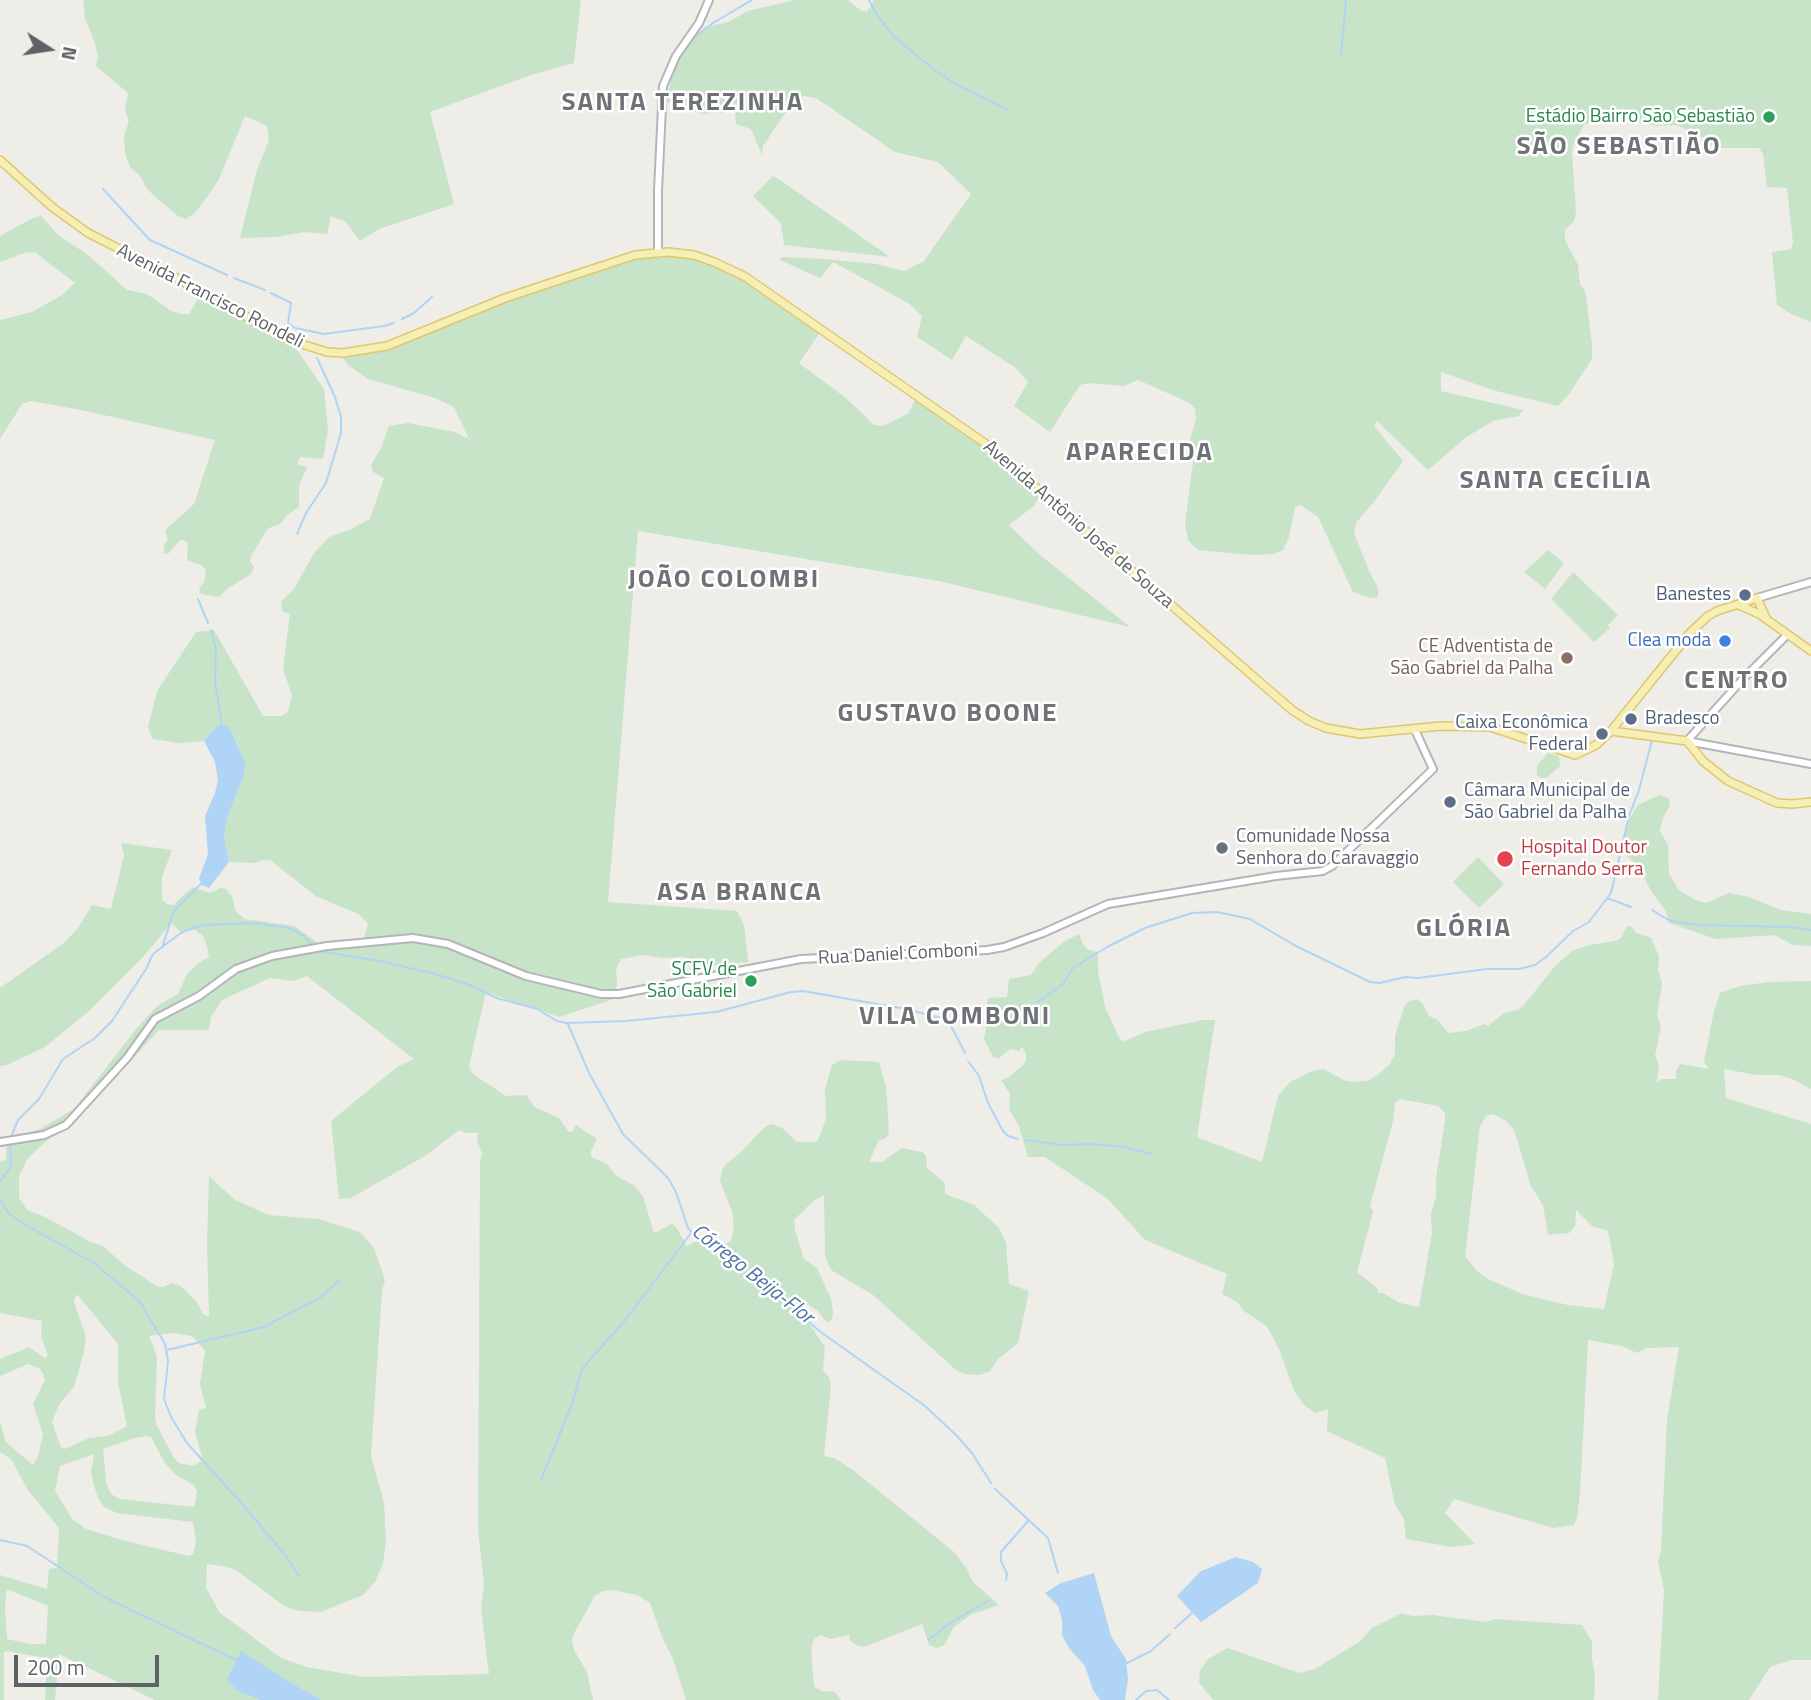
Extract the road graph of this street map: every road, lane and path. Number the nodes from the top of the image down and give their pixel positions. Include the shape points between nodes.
1 (709, 0) edge
2 (0, 160) edge
3 (658, 252) junction
4 (725, 266) joint
5 (1811, 582) edge
6 (1757, 598) junction
7 (1738, 605) junction
8 (1766, 618) junction
9 (1787, 635) junction
10 (1811, 651) edge
11 (1415, 730) junction
12 (1611, 731) junction
13 (1684, 740) junction
14 (1811, 765) edge
15 (1811, 802) edge
16 (7, 1141) edge

1 - 3 street via 663,86
2 - 3 main road, Avenida Francisco Rondeli via 88,233 289,340 327,352 387,346 505,298 616,260
3 - 4 main road, Avenida Francisco Rondeli via 694,255
4 - 11 main road, Avenida Antônio José de Souza via 986,444 1292,710 1326,729 1347,733
5 - 6 street
6 - 7 main road
6 - 8 main road
7 - 8 main road
7 - 12 main road via 1708,616 1690,633
8 - 9 main road
9 - 10 main road
9 - 13 street
11 - 12 main road, Avenida Antônio José de Souza via 1490,727 1575,755
11 - 16 street, Rua Daniel Comboni via 1433,769 1323,871 1108,904 1043,933 987,950 801,959 633,992 601,994 526,976 429,940 398,938 259,959 166,1012 147,1028 127,1058 66,1125 44,1135
12 - 13 main road
13 - 14 street
13 - 15 main road via 1728,781 1777,803

